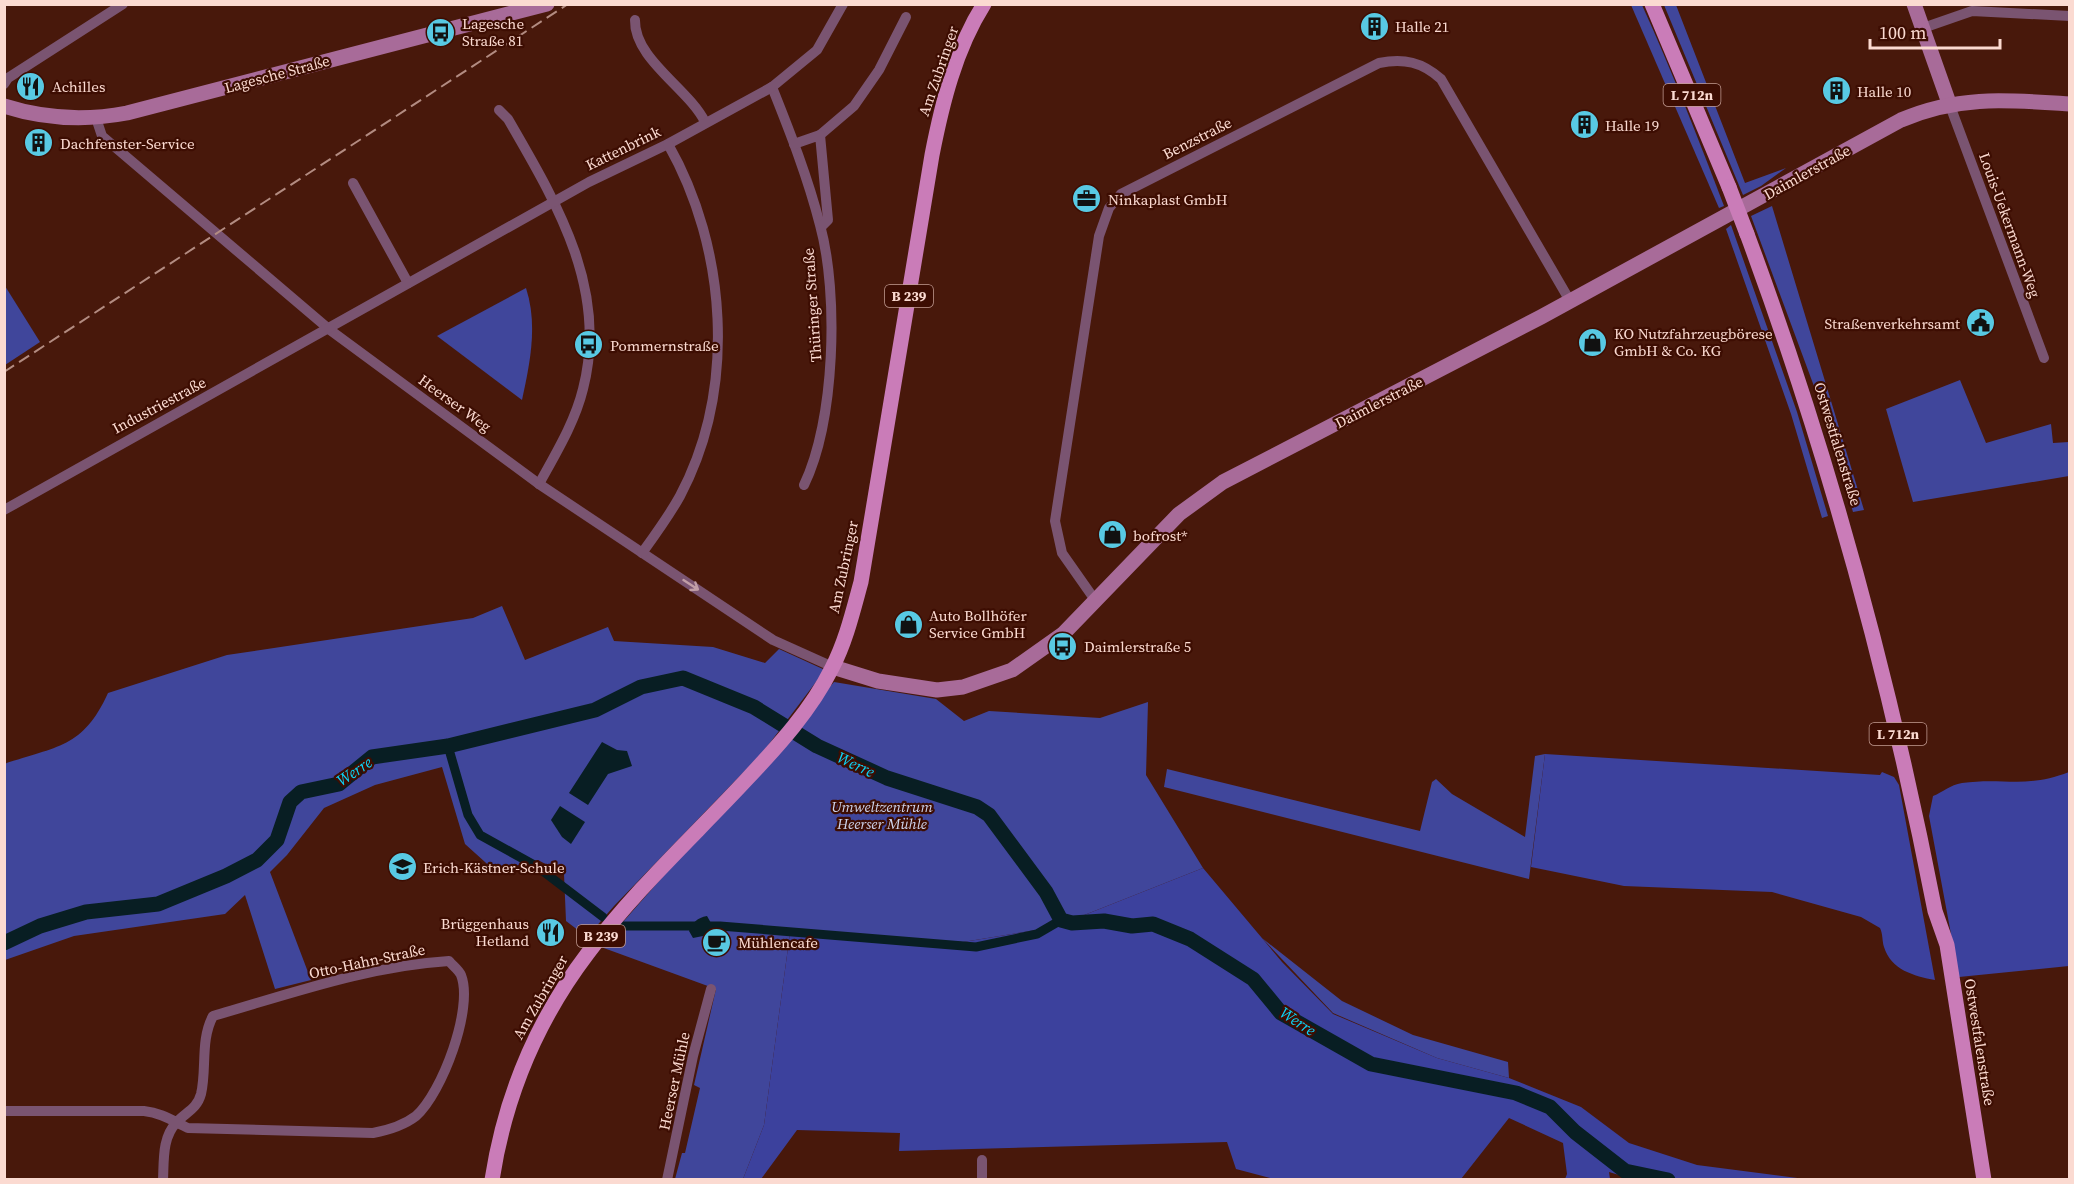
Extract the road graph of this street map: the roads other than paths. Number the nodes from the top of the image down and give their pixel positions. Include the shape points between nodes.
1 (123, 4) edge
2 (547, 4) edge
3 (843, 4) edge
4 (984, 4) edge
5 (1652, 4) edge
6 (1914, 4) edge
7 (1996, 8) edge
8 (2070, 16) edge
9 (906, 17) dead end
10 (635, 20) dead end
11 (1923, 28) junction
12 (4, 84) edge
13 (772, 87) junction
14 (1948, 103) junction
15 (2070, 104) edge
16 (4, 106) edge
17 (499, 110) dead end
18 (96, 118) junction
19 (705, 123) junction
20 (820, 135) junction
21 (668, 144) junction
22 (794, 144) junction
23 (353, 183) dead end
24 (555, 201) junction
25 (821, 226) junction
26 (408, 283) junction
27 (1570, 301) junction
28 (330, 330) junction
29 (2044, 358) dead end
30 (539, 484) junction
31 (804, 485) dead end
32 (4, 510) edge
33 (642, 554) junction
34 (1095, 600) junction
35 (833, 667) junction
36 (1942, 946) junction
37 (711, 989) dead end
38 (4, 1111) edge
39 (176, 1122) junction
40 (982, 1160) dead end
41 (164, 1179) edge
42 (492, 1179) edge
43 (667, 1179) edge
44 (982, 1179) edge
45 (1974, 1179) edge
46 (1984, 1179) edge

1 - 12 street
2 - 18 street, Lagesche Straße via 168,103
3 - 13 street, Kattenbrink via 817,50
4 - 35 main road, Am Zubringer / B 239 via 942,103 861,582 850,625
5 - 36 main road, Ostwestfalenstraße / L 712n, bridge via 1729,187 1802,387 1854,559 1893,710
6 - 11 street
7 - 8 street
7 - 11 street via 1964,12
9 - 20 street via 879,70 854,106
10 - 19 street via 635,33 650,56
11 - 14 street
13 - 19 street, Kattenbrink
13 - 22 street, Thüringer Straße
14 - 15 street, Daimlerstraße via 1992,99
14 - 27 street, Daimlerstraße via 1900,120
14 - 29 street, Louis-Uekermann-Weg
16 - 18 street, Lagesche Straße via 49,117
17 - 24 street
18 - 28 street, Heerser Weg via 102,136
19 - 21 street, Kattenbrink
20 - 22 street
20 - 25 street, Thüringer Straße via 828,220
21 - 24 street, Kattenbrink
21 - 33 street via 693,200 707,245 717,311 717,357 698,453 680,496
22 - 25 street, Thüringer Straße
23 - 26 street
24 - 26 street, Kattenbrink
24 - 30 street via 575,248 588,296 590,349 583,390 564,438
25 - 31 street, Thüringer Straße via 828,267 832,366 814,464
26 - 28 street, Kattenbrink
27 - 34 street, Daimlerstraße via 1223,482 1179,514
27 - 34 street, Benzstraße via 1442,79 1414,62 1379,63 1121,194 1109,208 1099,236 1055,521 1062,553
28 - 30 street, Heerser Weg
28 - 32 street, Industriestraße
30 - 33 street, Heerser Weg
33 -> 35 street, Heerser Weg via 773,640
34 - 35 street, Daimlerstraße via 1063,633 1026,662 1004,674 963,687 922,688
35 - 42 main road, Am Zubringer / B 239 via 776,749 611,924 573,973 546,1018 515,1084
36 - 45 main road, Ostwestfalenstraße / L 712n
36 - 46 main road, Ostwestfalenstraße / L 712n
37 - 43 street, Heerser Mühle
38 - 39 street, Otto-Hahn-Straße via 144,1110 161,1113
39 - 39 street, Otto-Hahn-Straße via 188,1128 373,1133 394,1129 416,1116 432,1098 447,1068 464,999 461,974 448,961 423,963 361,975 213,1016 207,1027 201,1096 193,1110
39 - 41 street via 164,1147
40 - 44 street

